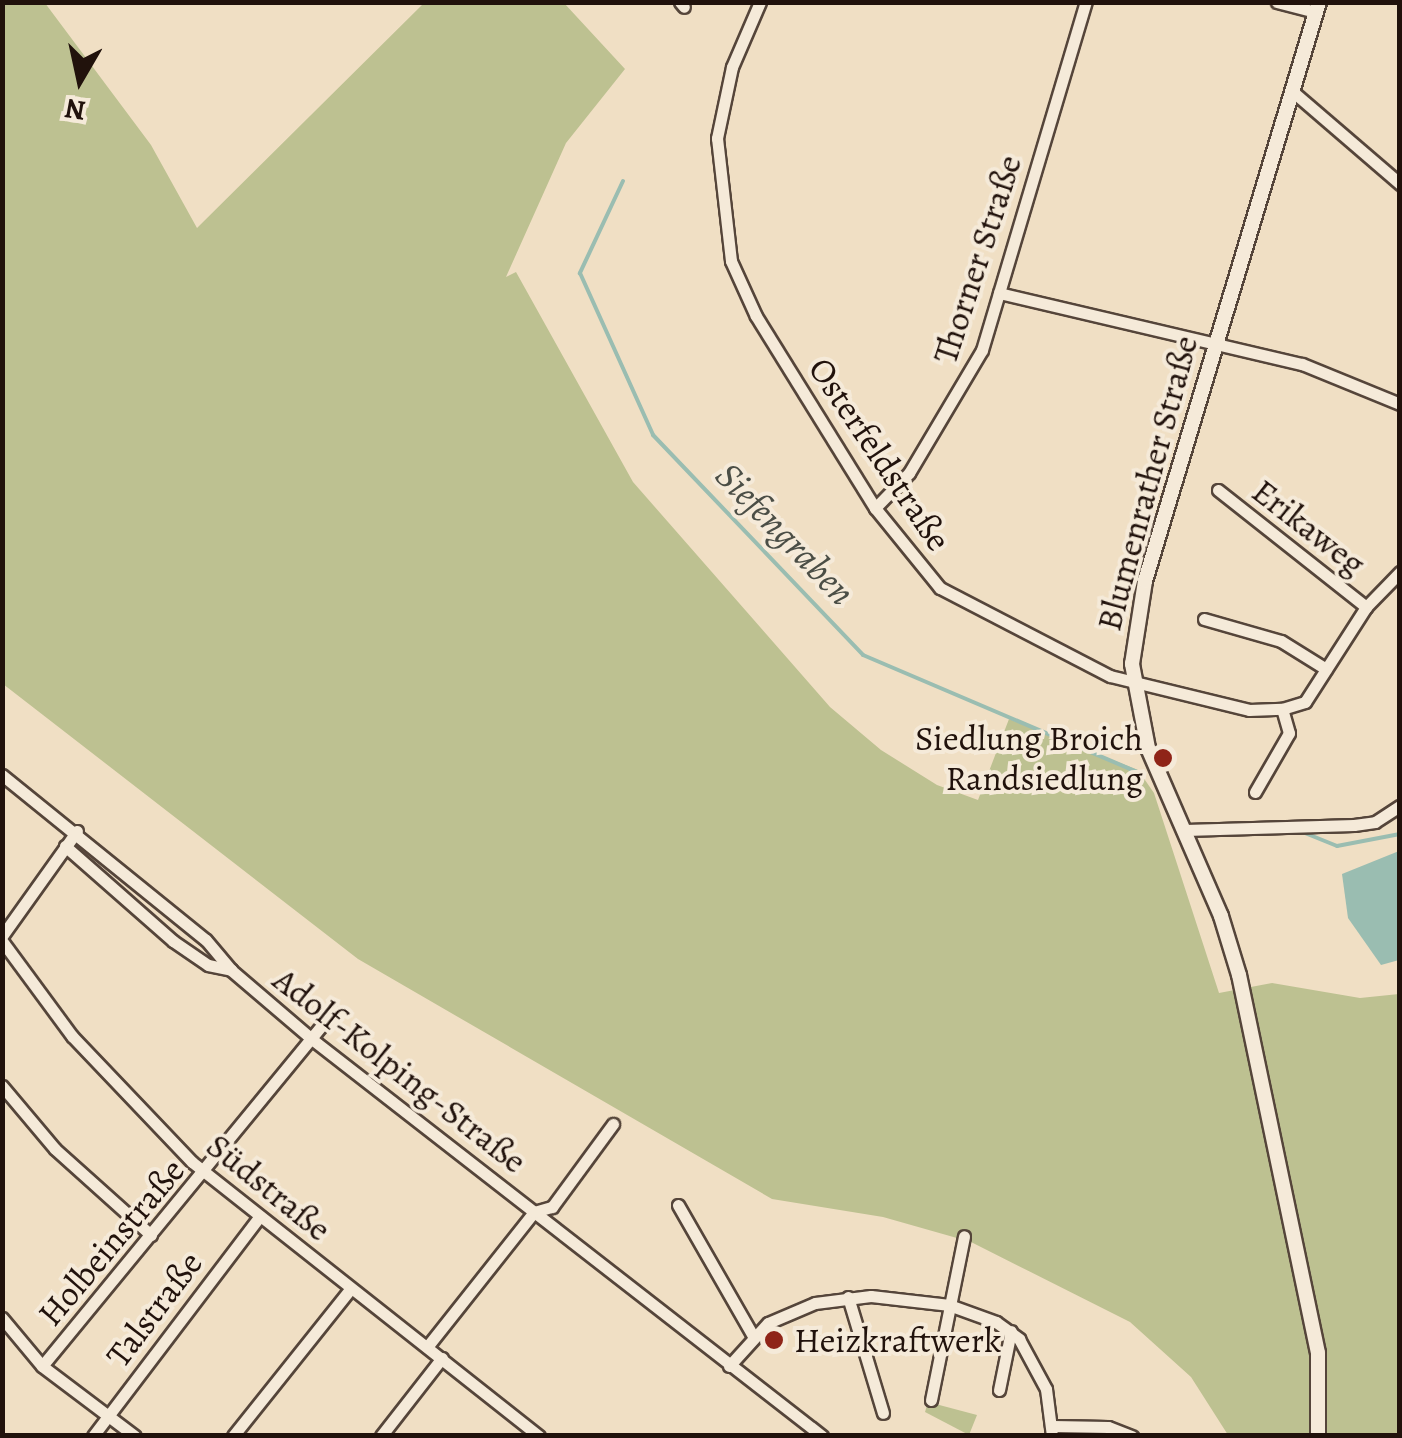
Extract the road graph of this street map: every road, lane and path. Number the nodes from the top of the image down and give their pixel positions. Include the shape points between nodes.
1 (760, 2) edge
2 (1086, 2) edge
3 (1277, 2) edge
4 (1317, 7) edge
5 (1292, 91) junction
6 (1400, 184) edge
7 (998, 293) junction
8 (1214, 344) junction
9 (1400, 404) edge
10 (1218, 490) dead end
11 (875, 508) junction
12 (1400, 572) edge
13 (1366, 608) junction
14 (1204, 620) dead end
15 (1326, 669) junction
16 (1133, 682) junction
17 (1282, 709) junction
18 (2, 775) edge
19 (1254, 792) dead end
20 (1400, 806) edge
21 (77, 830) junction
22 (1185, 830) junction
23 (65, 846) junction
24 (2, 939) edge
25 (231, 970) junction
26 (333, 1012) dead end
27 (313, 1040) junction
28 (2, 1086) edge
29 (613, 1124) dead end
30 (205, 1172) junction
31 (678, 1206) dead end
32 (534, 1212) junction
33 (260, 1216) junction
34 (152, 1234) junction
35 (964, 1236) dead end
36 (351, 1288) junction
37 (848, 1297) junction
38 (949, 1305) junction
39 (2, 1318) edge
40 (1010, 1331) junction
41 (753, 1336) junction
42 (427, 1347) junction
43 (442, 1358) junction
44 (42, 1366) junction
45 (729, 1366) junction
46 (999, 1390) dead end
47 (930, 1400) dead end
48 (883, 1413) dead end
49 (109, 1416) junction
50 (1053, 1431) edge
51 (92, 1436) edge
52 (135, 1436) edge
53 (233, 1436) edge
54 (381, 1436) edge
55 (540, 1436) edge
56 (822, 1436) edge
57 (1132, 1436) edge
58 (1318, 1436) edge

1 - 11 street, Osterfeldstraße via 732,67 717,138 732,261 756,316
2 - 7 street, Thorner Straße
3 - 4 street, Blumenrather Straße
4 - 5 street, Blumenrather Straße
5 - 6 street
5 - 8 street, Blumenrather Straße
7 - 8 street
7 - 11 street, Thorner Straße via 962,391 908,473
8 - 9 street via 1334,374
8 - 16 street, Blumenrather Straße via 1145,581
10 - 13 street, Erikaweg
11 - 16 street, Osterfeldstraße via 940,588 998,623
12 - 13 street
13 - 15 street
14 - 15 street via 1282,642
15 - 17 street via 1305,702
16 - 17 street, Osterfeldstraße via 1248,710
16 - 22 street, Blumenrather Straße via 1148,748
17 - 19 street via 1289,734
18 - 21 street, Adolf-Kolping-Straße
20 - 22 street via 1375,822 1354,825
21 - 23 street
21 - 25 street, Adolf-Kolping-Straße via 206,940
22 - 58 street, Blumenrather Straße via 1239,975 1318,1353
23 - 24 street
23 - 25 street, Adolf-Kolping-Straße via 173,941 208,965
24 - 30 street, Südstraße via 85,1050
25 - 27 street, Adolf-Kolping-Straße
26 - 27 street, Holbeinstraße
27 - 30 street, Holbeinstraße
27 - 32 street, Adolf-Kolping-Straße
28 - 34 street via 55,1149
29 - 32 street, Adolf-Kolping-Straße via 552,1206
30 - 33 street, Südstraße
30 - 34 street, Holbeinstraße
31 - 41 street
32 - 42 street, Adolf-Kolping-Straße
32 - 45 street, Adolf-Kolping-Straße
33 - 36 street, Südstraße
33 - 49 street, Talstraße
34 - 44 street, Holbeinstraße
35 - 38 street
36 - 42 street, Südstraße
36 - 53 street
37 - 38 street
37 - 41 street via 792,1310
37 - 48 street
38 - 40 street
38 - 47 street
39 - 44 street
40 - 46 street
40 - 50 street via 1034,1358
41 - 45 street
42 - 43 street, Südstraße
43 - 54 street
43 - 55 street, Südstraße
44 - 49 street
45 - 56 street, Adolf-Kolping-Straße
49 - 51 street, Talstraße
49 - 52 street
50 - 57 street via 1108,1427

